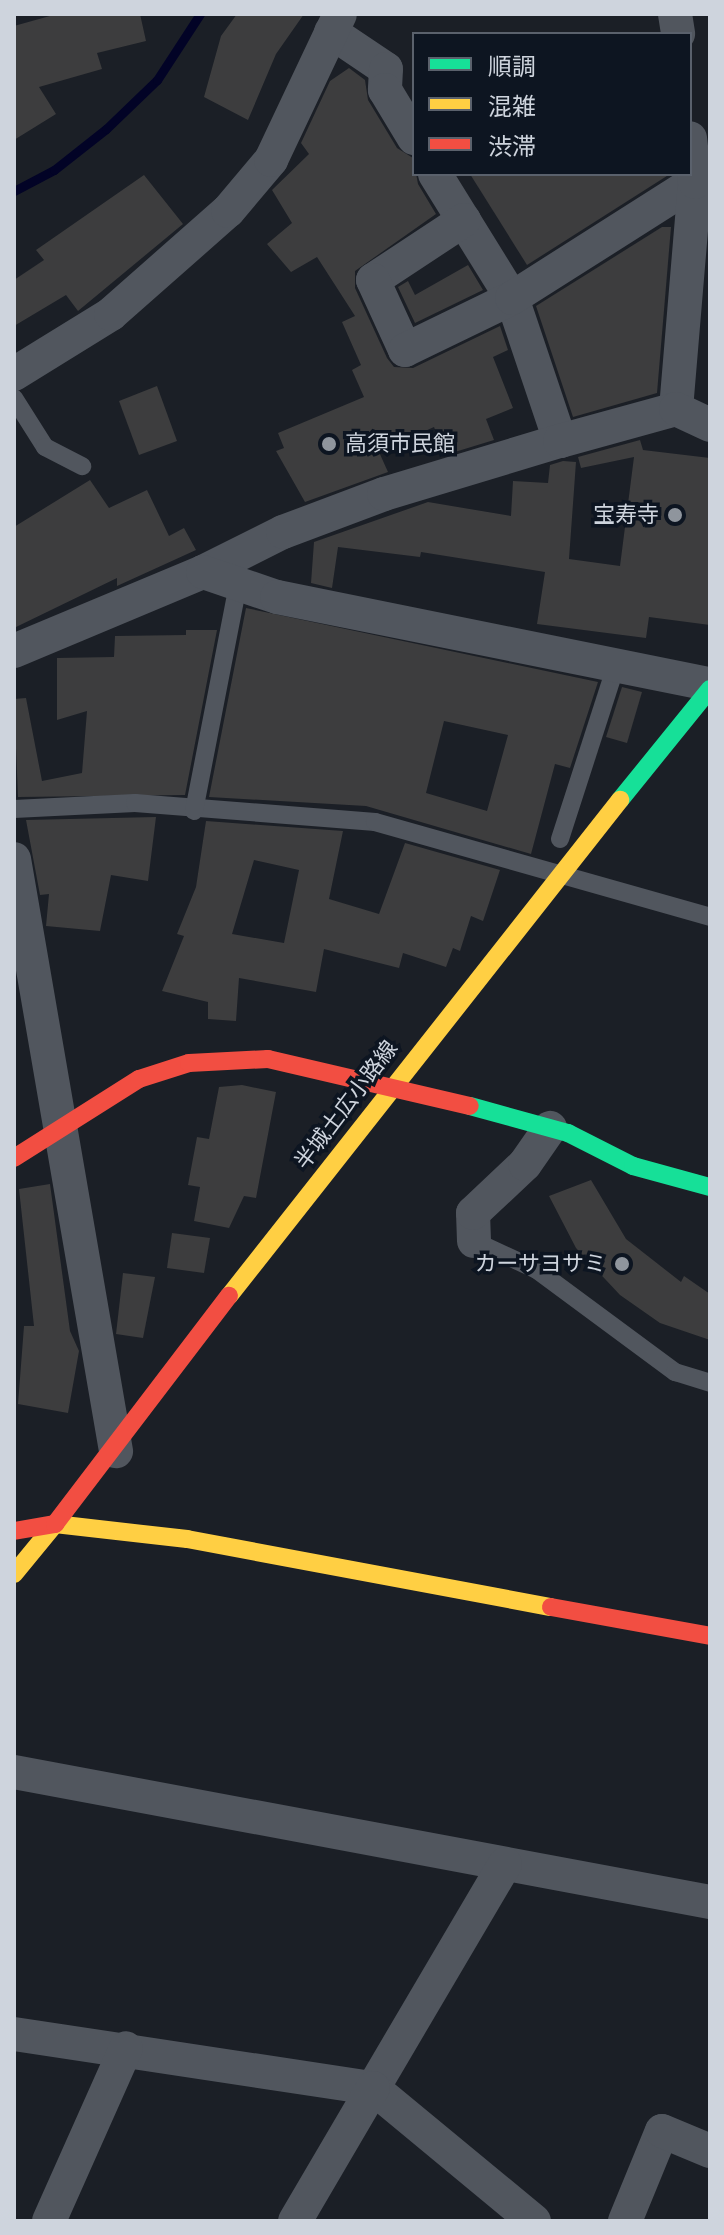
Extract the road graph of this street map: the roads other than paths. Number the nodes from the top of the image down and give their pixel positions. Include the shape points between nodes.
1 (335, 23) edge
2 (412, 135) edge
3 (692, 156) edge
4 (445, 178) edge
5 (695, 182) junction
6 (464, 220) junction
7 (698, 254) edge
8 (512, 298) junction
9 (14, 374) edge
10 (14, 398) edge
11 (676, 409) junction
12 (710, 425) edge
13 (560, 441) junction
14 (82, 466) dead end
15 (203, 572) junction
16 (238, 585) junction
17 (14, 651) edge
18 (616, 666) junction
19 (710, 686) edge
20 (14, 809) edge
21 (194, 811) junction
22 (560, 839) dead end
23 (14, 859) edge
24 (555, 877) junction
25 (710, 917) edge
26 (391, 1084) junction
27 (59, 1125) junction
28 (550, 1128) junction
29 (14, 1158) edge
30 (710, 1187) edge
31 (474, 1241) joint
32 (710, 1383) edge
33 (116, 1451) junction
34 (55, 1524) junction
35 (14, 1531) edge
36 (14, 1574) edge
37 (710, 1636) edge
38 (14, 1772) edge
39 (505, 1864) junction
40 (710, 1902) edge
41 (14, 2034) edge
42 (126, 2048) junction
43 (373, 2088) junction
44 (710, 2151) edge
45 (49, 2221) edge
46 (295, 2221) edge
47 (534, 2221) edge
48 (625, 2221) edge

1 - 2 street via 386,69 385,90
1 - 9 street via 271,160 228,211 111,314
3 - 5 street
4 - 6 street
5 - 7 street
5 - 8 street
6 - 8 street
6 - 8 street via 373,280 405,350
7 - 11 street
8 - 13 street
10 - 14 lane via 45,447
11 - 12 street
11 - 13 street
13 - 15 street via 384,494 283,532
15 - 16 street
15 - 17 street
16 - 18 street
16 - 21 lane
18 - 19 street
18 - 22 lane
19 - 24 street, 半城土広小路線
20 - 21 lane via 83,802
21 - 24 lane via 389,825
23 - 27 street
24 - 25 lane
24 - 26 street, 半城土広小路線
26 - 27 street via 268,1059 189,1063 139,1079
26 - 28 street
26 - 33 street, 半城土広小路線
27 - 29 street
27 - 33 street
28 - 30 street via 633,1166
28 - 31 street via 525,1164 473,1213
31 - 32 lane via 537,1270 675,1372
33 - 34 street, 半城土広小路線
34 - 35 street
34 - 36 street, 半城土広小路線
34 - 37 street via 187,1539
38 - 39 street
39 - 40 street
39 - 43 street
41 - 42 street
42 - 43 street
42 - 45 street
43 - 46 street
43 - 47 street
44 - 48 street via 662,2131

